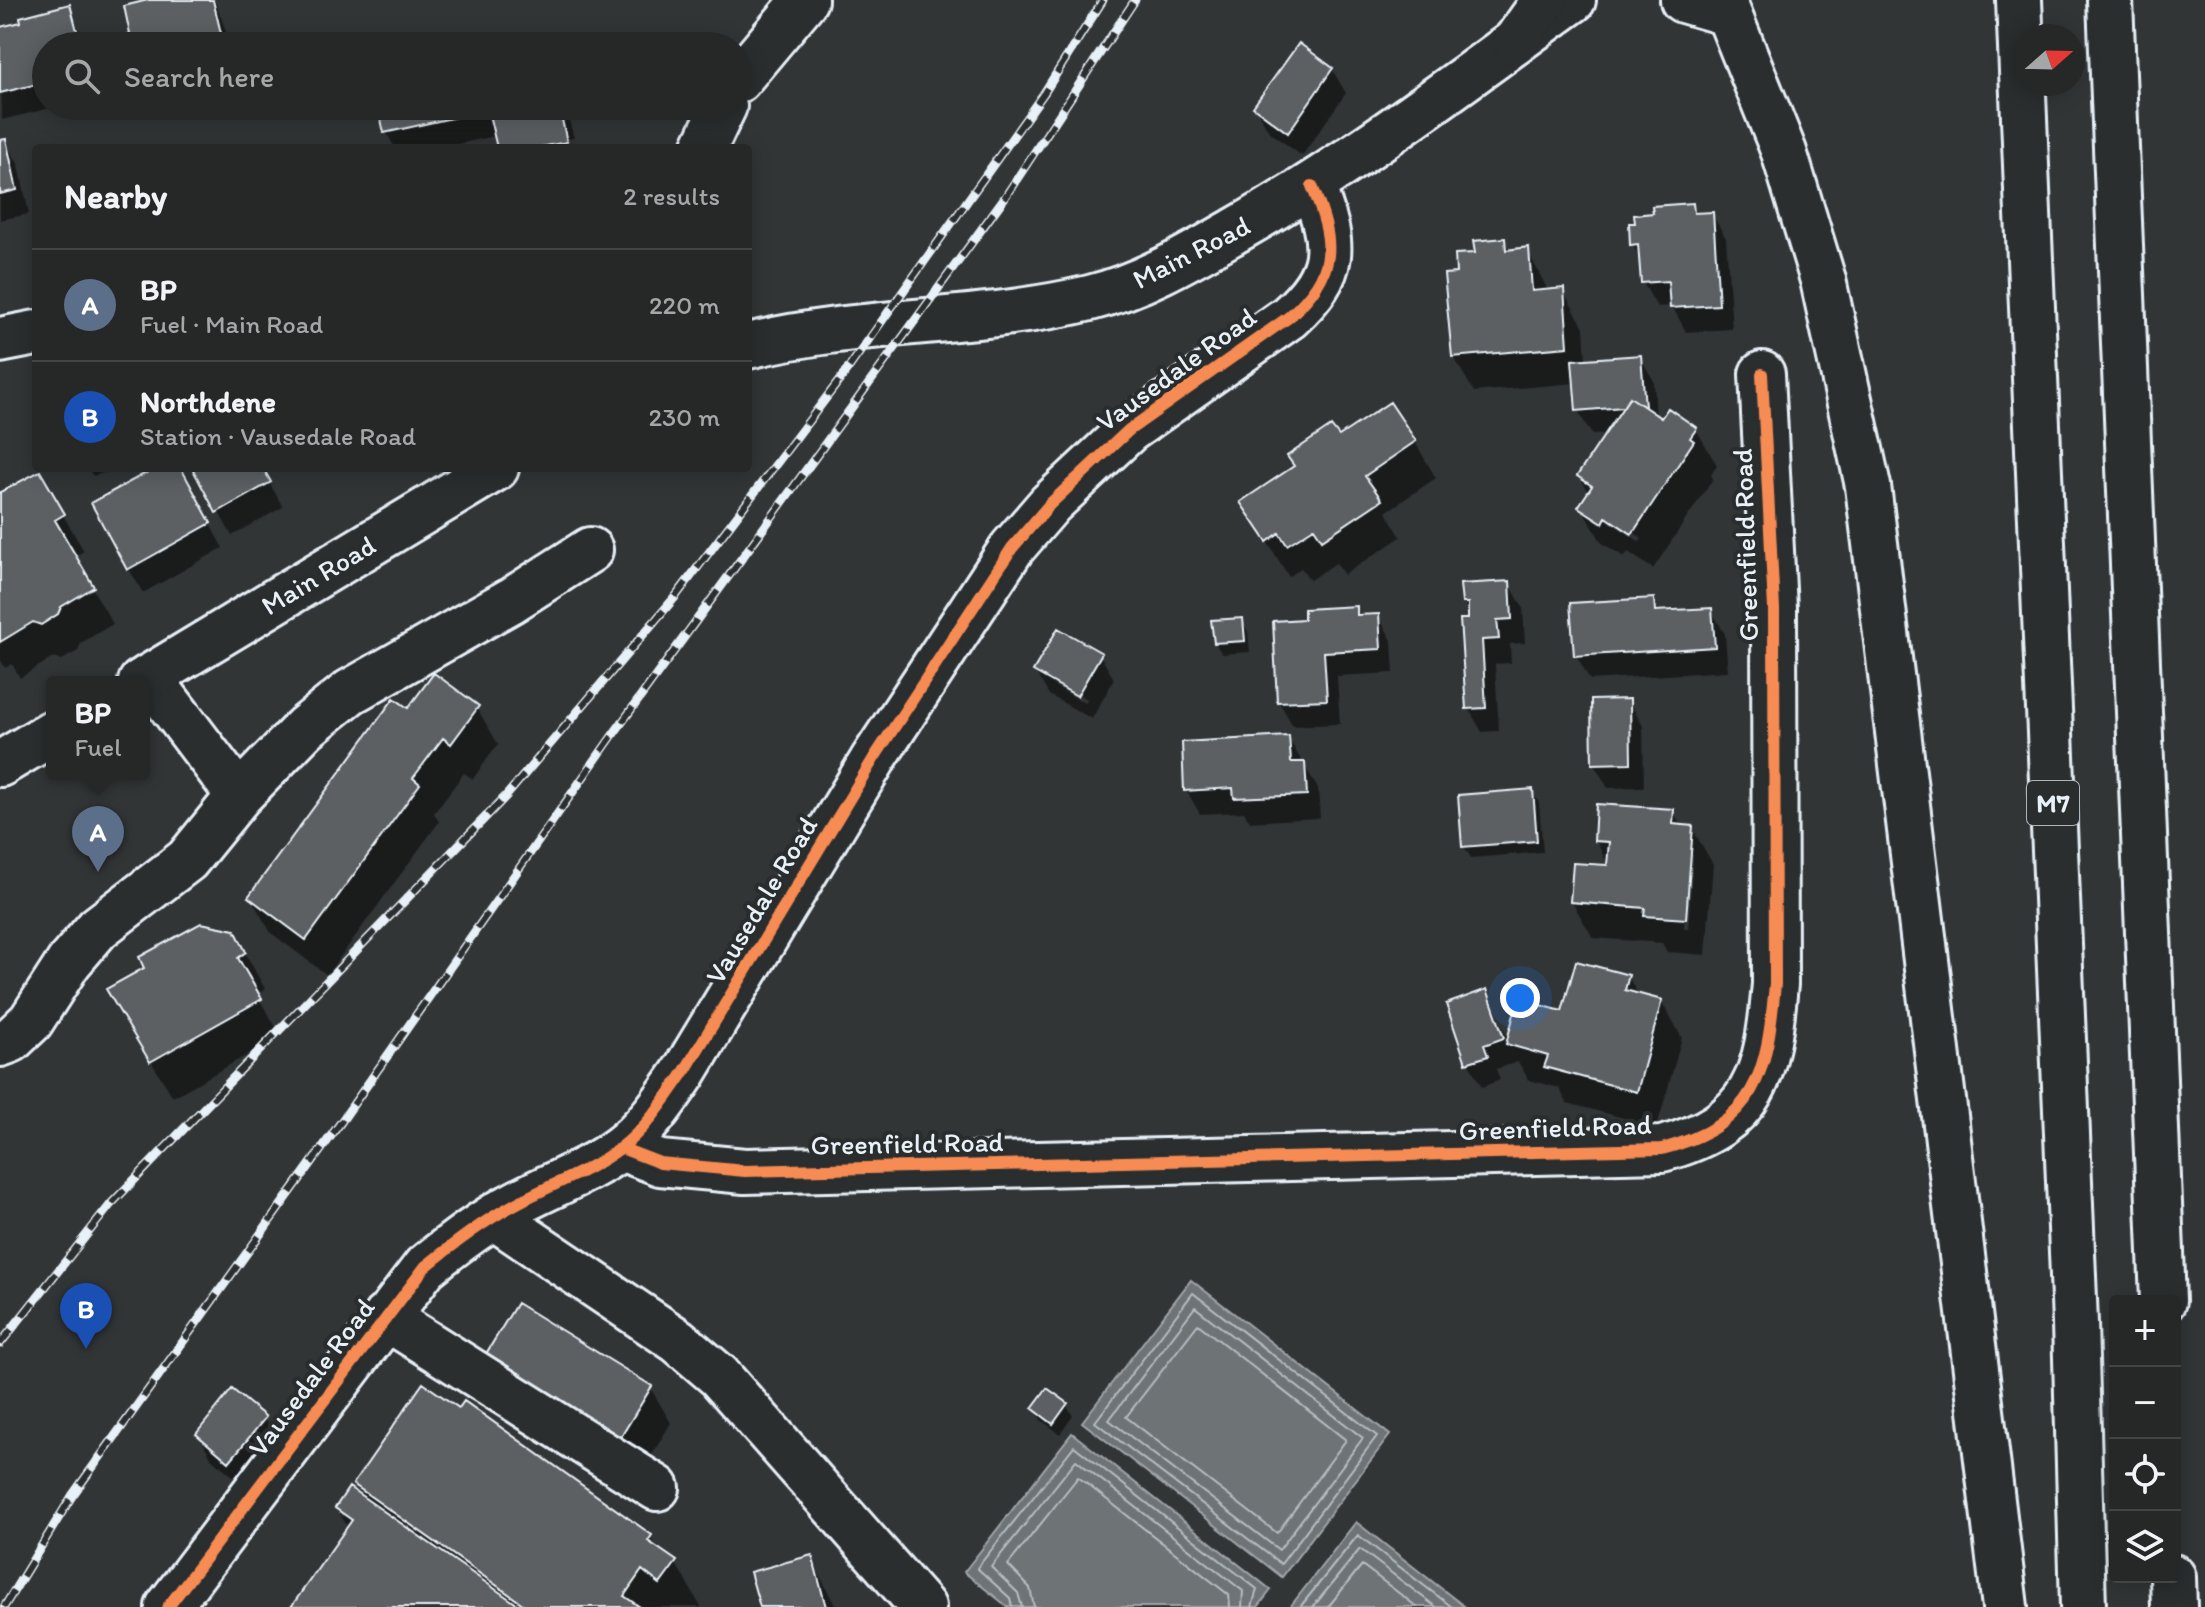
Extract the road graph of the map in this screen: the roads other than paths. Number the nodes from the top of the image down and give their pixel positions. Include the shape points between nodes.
1 (805, 0) edge
2 (1545, 0) edge
3 (1573, 0) edge
4 (1683, 0) edge
5 (2019, 0) edge
6 (2110, 0) edge
7 (1725, 6) edge
8 (1515, 42) junction
9 (752, 63) edge
10 (717, 120) edge
11 (706, 144) edge
12 (1312, 186) junction
13 (32, 334) edge
14 (0, 340) edge
15 (752, 345) edge
16 (1762, 374) dead end
17 (489, 472) edge
18 (590, 550) dead end
19 (150, 677) edge
20 (150, 686) edge
21 (46, 737) edge
22 (0, 764) edge
23 (239, 796) junction
24 (0, 1044) edge
25 (621, 1148) junction
26 (494, 1217) junction
27 (2163, 1295) edge
28 (385, 1317) junction
29 (657, 1488) dead end
30 (2173, 1583) edge
31 (168, 1607) edge
32 (923, 1607) edge
33 (2005, 1607) edge
34 (2083, 1607) edge
35 (2174, 1607) edge

1 - 9 main road
2 - 8 main road
3 - 8 main road, Main Road
4 - 7 main road
5 - 34 main road, M7
6 - 27 main road
7 - 33 main road via 1784,152 1819,265 1868,486
8 - 12 main road, Main Road
10 - 11 main road
12 - 15 main road, Main Road via 1198,252 1091,298 973,319 818,332
12 - 25 main road, Vausedale Road via 1328,225 1331,249 1325,274 1309,298 1129,430 1012,548 874,758 683,1074
13 - 14 main road
16 - 25 main road, Greenfield Road via 1774,609 1775,984 1769,1045 1752,1090 1727,1122 1662,1149 777,1170 671,1165
17 - 19 main road, Main Road
18 - 23 main road via 350,692 305,728
20 - 23 main road
21 - 22 main road
23 - 24 main road via 187,860 98,928 31,1021
25 - 26 main road, Vausedale Road
26 - 28 main road, Vausedale Road via 425,1267
26 - 32 main road via 678,1341 719,1376
28 - 29 main road
28 - 31 main road, Vausedale Road
30 - 35 main road

